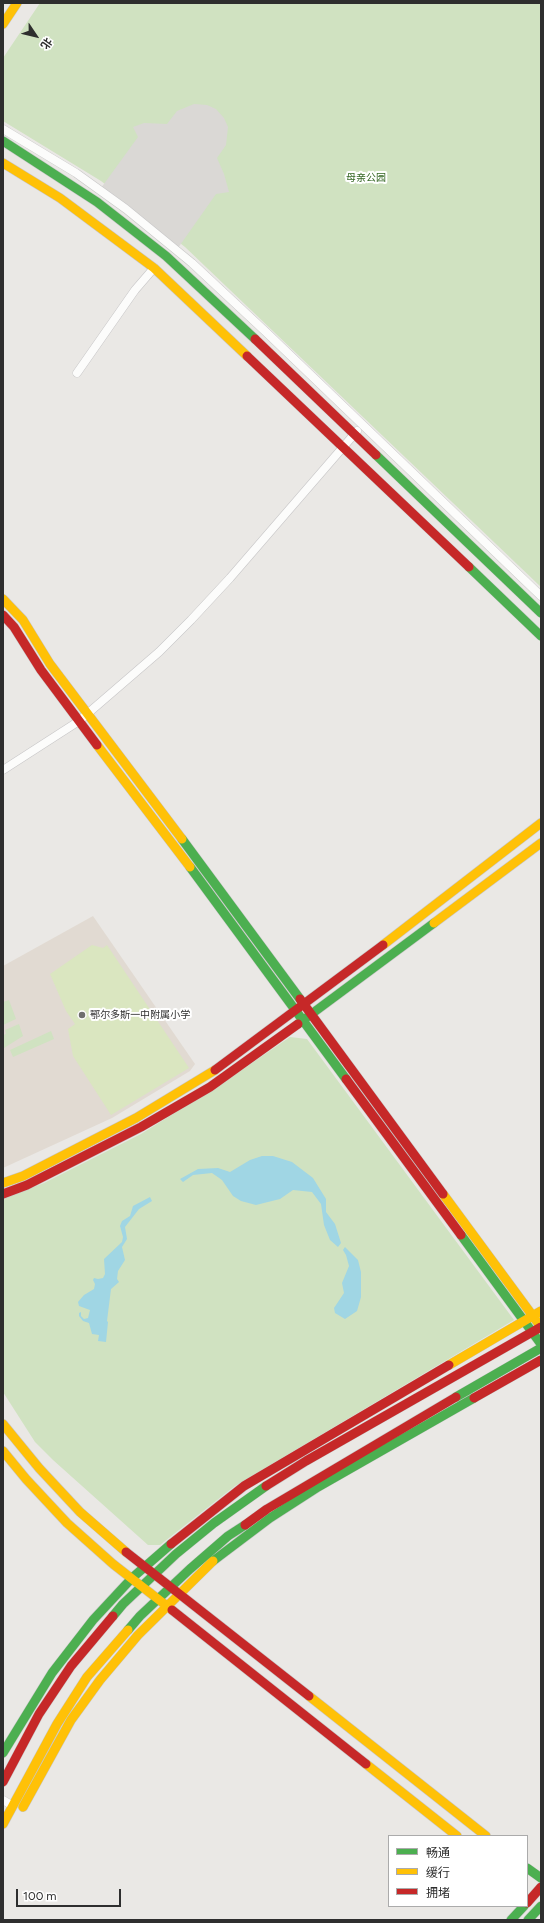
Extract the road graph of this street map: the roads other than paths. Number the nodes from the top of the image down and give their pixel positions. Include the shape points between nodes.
1 (17, 3) edge
2 (3, 24) edge
3 (3, 128) edge
4 (3, 142) edge
5 (3, 163) edge
6 (154, 268) junction
7 (76, 373) dead end
8 (362, 426) junction
9 (355, 434) junction
10 (343, 448) junction
11 (541, 596) edge
12 (3, 599) edge
13 (541, 613) edge
14 (3, 615) edge
15 (541, 636) edge
16 (88, 714) junction
17 (79, 721) junction
18 (3, 770) edge
19 (541, 823) edge
20 (541, 844) edge
21 (304, 1005) junction
22 (295, 1011) junction
23 (311, 1015) junction
24 (302, 1021) junction
25 (3, 1183) edge
26 (3, 1194) edge
27 (541, 1311) edge
28 (533, 1316) junction
29 (523, 1320) junction
30 (541, 1327) edge
31 (533, 1333) junction
32 (541, 1344) edge
33 (541, 1348) edge
34 (541, 1360) edge
35 (3, 1424) edge
36 (3, 1451) edge
37 (145, 1567) junction
38 (154, 1574) junction
39 (132, 1578) junction
40 (141, 1586) junction
41 (170, 1587) junction
42 (178, 1595) junction
43 (158, 1598) junction
44 (167, 1606) junction
45 (3, 1753) edge
46 (3, 1782) edge
47 (3, 1800) edge
48 (18, 1806) junction
49 (3, 1824) edge
50 (456, 1835) edge
51 (485, 1835) edge
52 (528, 1869) edge
53 (541, 1878) edge
54 (541, 1887) edge
55 (532, 1896) edge
56 (541, 1906) edge
57 (523, 1907) edge
58 (511, 1920) edge
59 (528, 1920) edge

1 - 2 street
3 - 8 street via 76,173 126,209 172,247 267,333
4 - 9 street via 81,191 166,256
5 - 6 street via 60,198
6 - 7 street via 135,290
6 - 10 street
8 - 9 street
8 - 11 street
9 - 10 street
9 - 13 street
10 - 15 street
10 - 16 street via 191,620
12 - 16 street via 23,620 50,664
14 - 17 street
16 - 17 street
16 - 21 street
17 - 18 street
17 - 22 street
19 - 21 street
20 - 23 street
21 - 22 street
21 - 23 street
22 - 24 street
22 - 25 street via 204,1078 136,1118 23,1176
23 - 24 street
23 - 28 street
24 - 26 street via 210,1087 141,1127 27,1185
24 - 29 street
27 - 28 street
28 - 29 street
28 - 30 street
29 - 31 street
29 - 37 street via 244,1486
30 - 31 street
31 - 32 street
31 - 38 street via 306,1461 214,1523
33 - 41 street via 267,1508 228,1536
34 - 42 street via 332,1479 270,1518 215,1560
35 - 37 street via 38,1468 80,1512
36 - 39 street via 68,1523
37 - 38 street
37 - 39 street
38 - 40 street
38 - 41 street
39 - 40 street
39 - 45 street via 93,1620 52,1673
40 - 43 street
40 - 46 street via 122,1604 71,1666 39,1714
41 - 42 street
41 - 43 street
42 - 44 street
42 - 51 street
43 - 44 street
43 - 48 street via 87,1677 57,1724
44 - 48 street via 138,1635 100,1680
44 - 50 street
47 - 48 street
48 - 49 street
52 - 53 street
54 - 55 street
56 - 59 street
57 - 58 street

